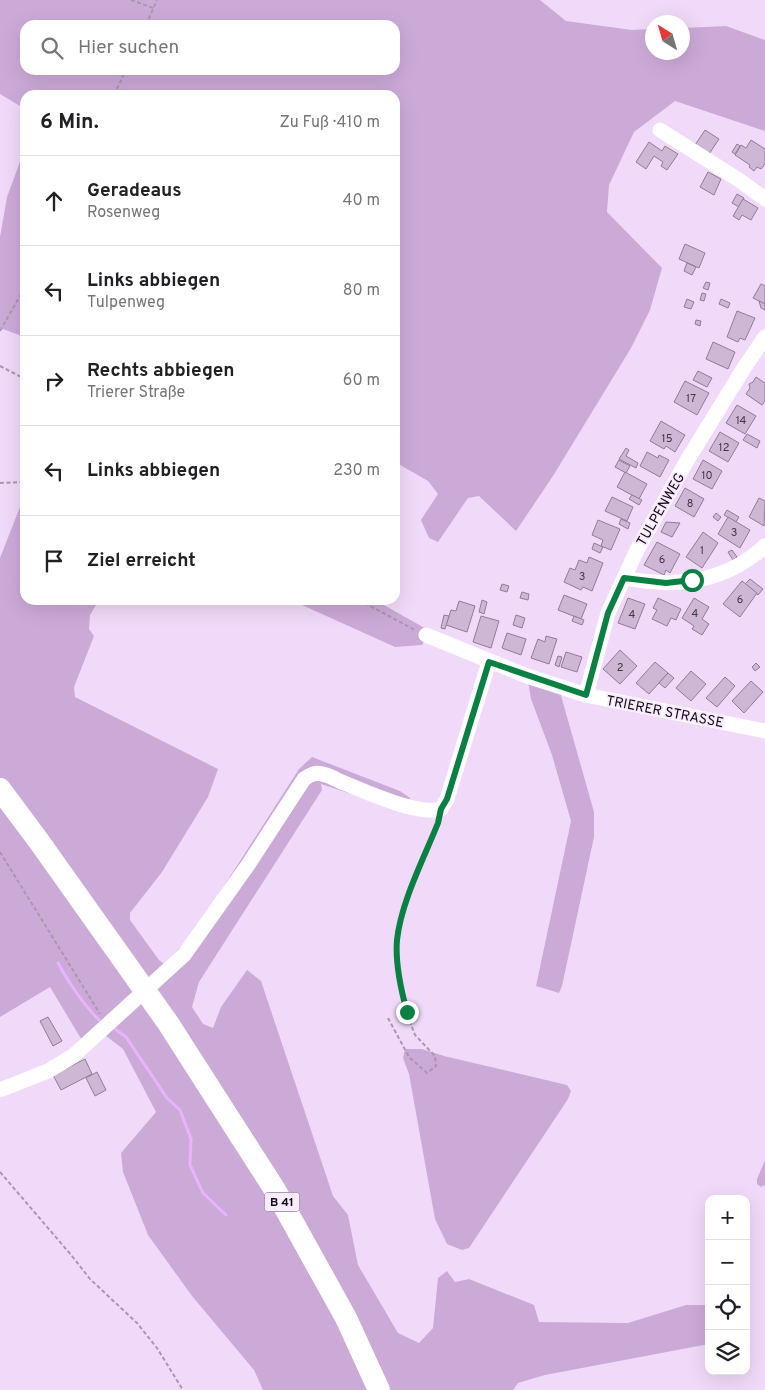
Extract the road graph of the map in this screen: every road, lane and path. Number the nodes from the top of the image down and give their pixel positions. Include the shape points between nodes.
1 (132, 0) edge
2 (157, 0) edge
3 (153, 8) junction
4 (148, 20) edge
5 (124, 75) edge
6 (116, 90) edge
7 (660, 130) dead end
8 (765, 199) edge
9 (20, 296) edge
10 (0, 331) edge
11 (765, 337) edge
12 (0, 366) edge
13 (20, 376) edge
14 (20, 482) edge
15 (0, 483) edge
16 (765, 546) edge
17 (624, 578) junction
18 (369, 605) edge
19 (426, 635) joint
20 (489, 662) junction
21 (586, 695) junction
22 (765, 731) edge
23 (0, 789) edge
24 (441, 809) junction
25 (0, 852) edge
26 (388, 1018) dead end
27 (107, 1024) junction
28 (0, 1090) edge
29 (0, 1172) edge
30 (183, 1390) edge
31 (379, 1390) edge

1 - 3 path
2 - 3 path
3 - 4 path
5 - 6 path
7 - 8 street
9 - 10 path
11 - 17 street, TULPENWEG via 688,459
12 - 13 path
14 - 15 path
16 - 17 street via 738,566 716,576 666,583
17 - 21 street, TULPENWEG via 608,613
18 - 19 path
19 - 20 street, TRIERER STRASSE
20 - 21 street, TRIERER STRASSE
20 - 24 street via 447,799
21 - 22 street, TRIERER STRASSE
23 - 31 highway, B 41 via 168,1023 275,1190 346,1318
24 - 26 path via 404,908 397,940 399,976 406,1011 415,1035 435,1056 436,1066 427,1073 409,1057
24 - 27 street via 412,808 322,774 304,779 248,866 184,955
25 - 27 path
27 - 28 street via 73,1056 48,1071
29 - 30 path via 90,1279 157,1348

